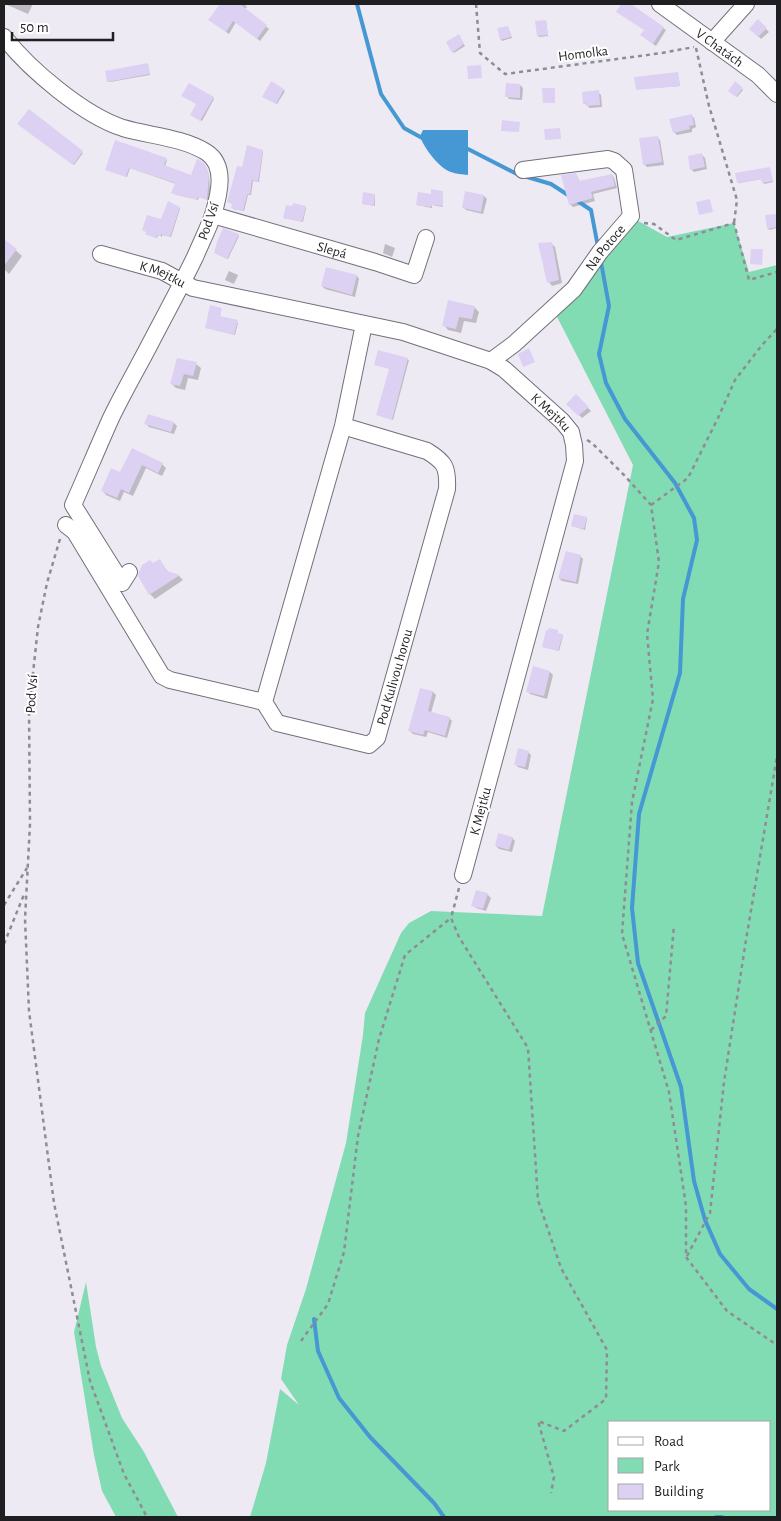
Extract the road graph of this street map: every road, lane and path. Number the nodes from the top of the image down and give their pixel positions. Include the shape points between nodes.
1 (476, 4) edge
2 (660, 4) edge
3 (746, 4) edge
4 (4, 37) edge
5 (712, 42) junction
6 (777, 94) edge
7 (522, 170) dead end
8 (213, 215) junction
9 (628, 221) junction
10 (734, 223) junction
11 (426, 238) dead end
12 (101, 254) dead end
13 (777, 272) edge
14 (183, 282) junction
15 (364, 324) junction
16 (777, 329) edge
17 (491, 362) junction
18 (342, 426) junction
19 (571, 432) junction
20 (651, 505) junction
21 (66, 525) joint
22 (129, 572) dead end
23 (264, 702) junction
24 (777, 756) edge
25 (28, 867) junction
26 (463, 875) joint
27 (26, 891) junction
28 (4, 905) edge
29 (451, 918) junction
30 (674, 925) dead end
31 (4, 944) edge
32 (650, 1030) junction
33 (686, 1257) junction
34 (301, 1341) dead end
35 (777, 1345) edge
36 (551, 1493) dead end
37 (147, 1517) edge

1 - 10 path, Homolka via 480,54 505,74 696,46 709,106 737,200
2 - 5 street, V Chatách
3 - 5 street
4 - 8 street, Pod Vsí via 50,82 93,115 125,128 173,139 206,152 216,160 219,172
5 - 6 street, V Chatách via 758,75
7 - 9 street, Na Potoce via 614,161 624,170 631,213
8 - 11 street, Slepá via 414,275
8 - 14 street, Pod Vsí
9 - 10 path via 654,224 676,240
9 - 17 street, Na Potoce via 600,252 574,289
10 - 13 path via 749,280
12 - 14 street, K Mejtku via 162,270
14 - 15 street, K Mejtku via 193,288
14 - 22 street, Pod Vsí via 112,416 73,505 122,583
15 - 17 street, K Mejtku via 403,332
15 - 18 street
16 - 20 path via 735,380 688,478
17 - 19 street, K Mejtku via 528,391
18 - 23 street
18 - 23 street, Pod Kulivou horou via 427,451 446,466 447,489 377,738 369,745 277,723
19 - 20 path via 592,443
19 - 26 street, K Mejtku via 575,461
20 - 32 path via 659,562 647,634 653,699 632,802 622,934
21 - 23 street via 75,532 162,676
21 - 25 path, Pod Vsí via 47,583 36,645 29,710
24 - 33 path via 724,1082 710,1213
25 - 27 path, Pod Vsí
25 - 28 path
26 - 29 path
27 - 31 path
27 - 37 path, Pod Vsí via 29,1011 54,1203 90,1381 124,1474
29 - 34 path via 405,955 379,1039 358,1136 344,1252 328,1304
29 - 36 path via 459,937 528,1048 538,1200 561,1268 607,1350 606,1399 564,1431 538,1421 554,1477
30 - 32 path via 666,1016
32 - 33 path via 669,1092 686,1206
33 - 35 path via 728,1311

